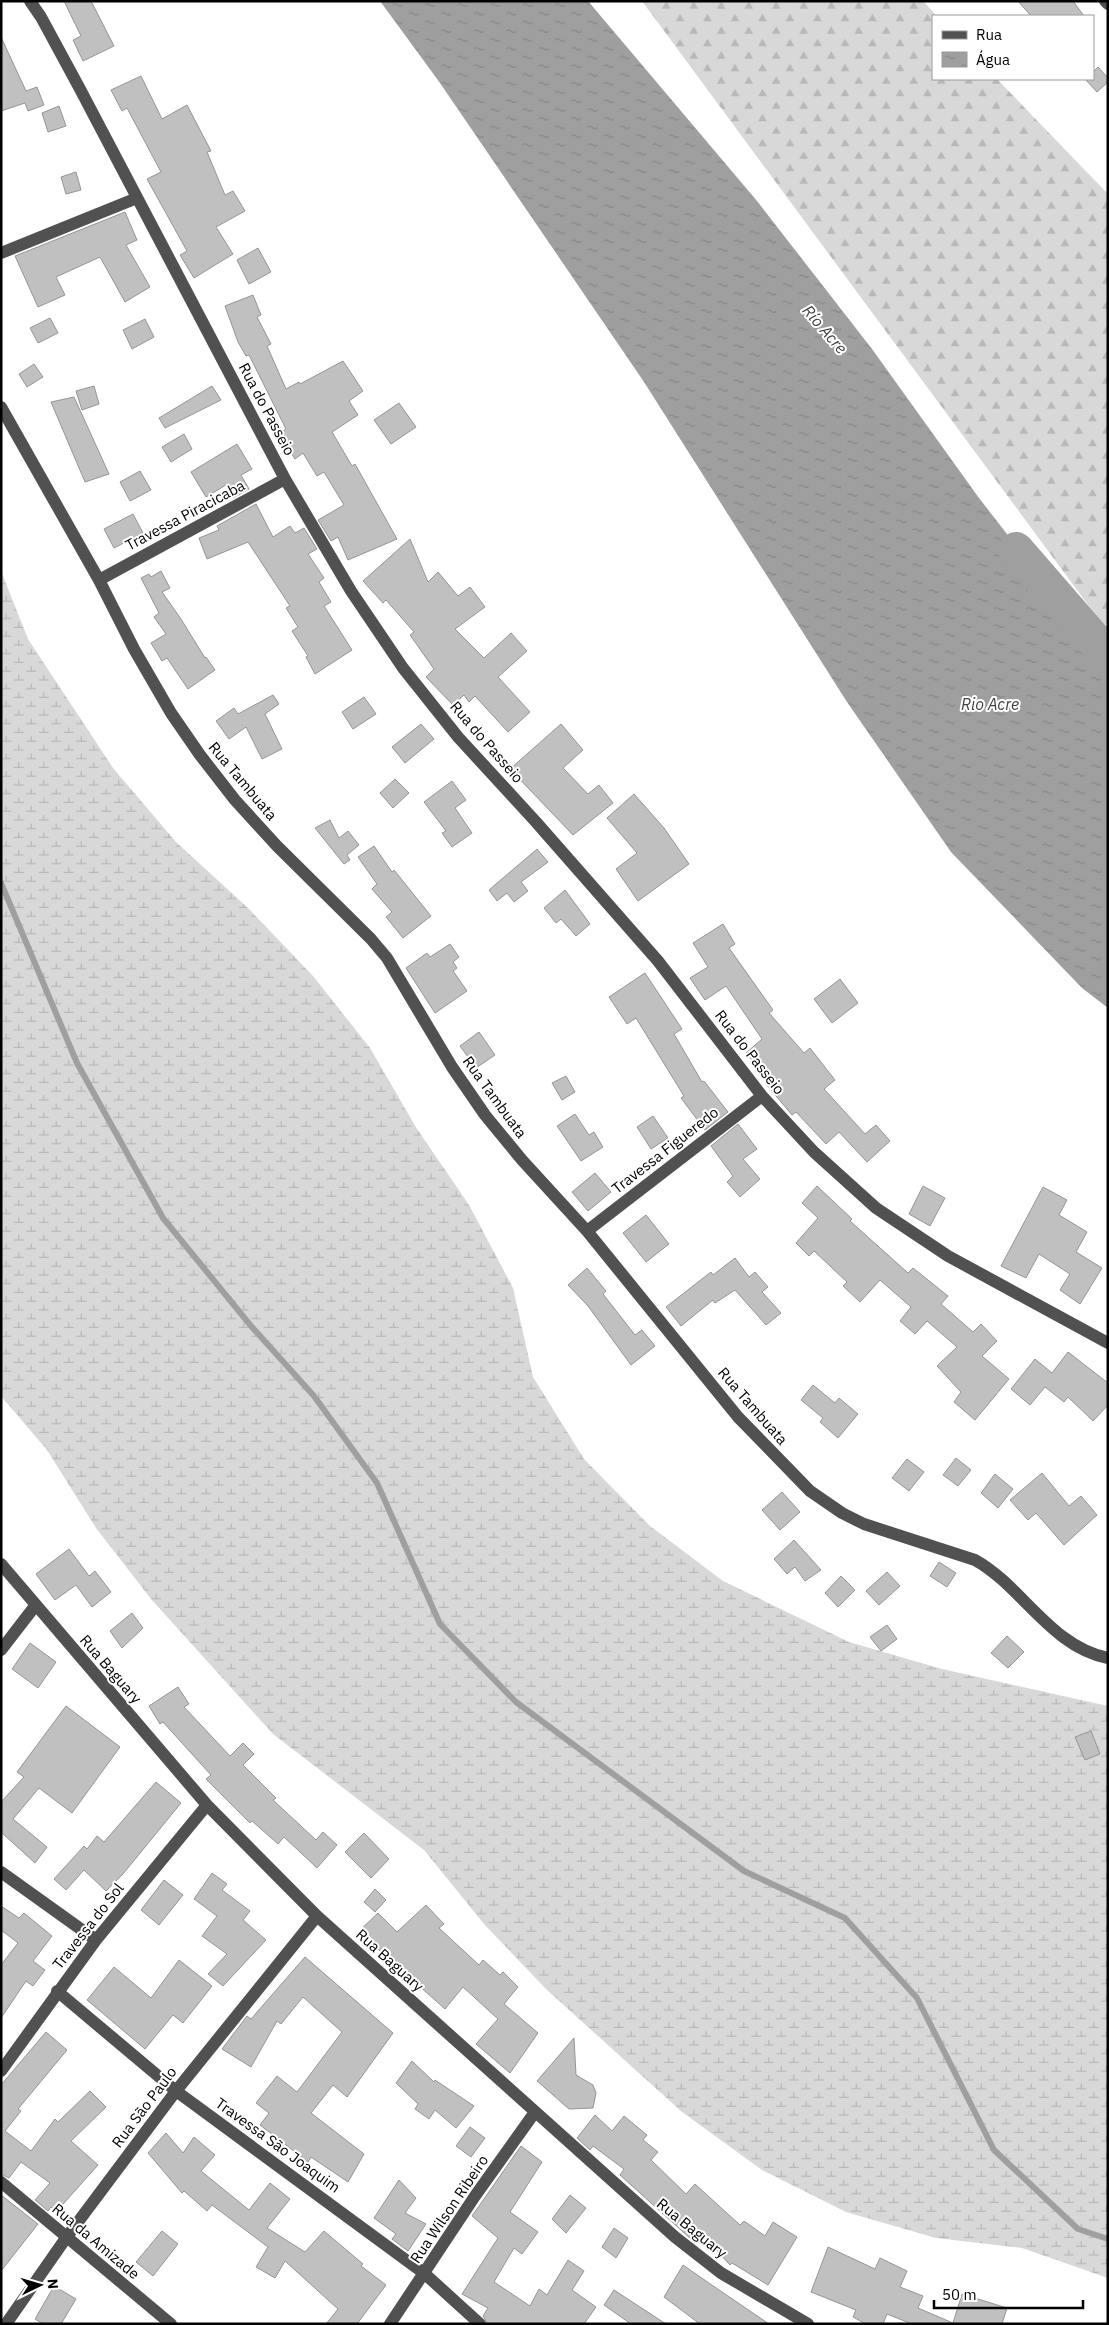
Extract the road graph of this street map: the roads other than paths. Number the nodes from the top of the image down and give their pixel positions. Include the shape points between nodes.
1 (30, 1) edge
2 (1105, 1) edge
3 (1108, 4) edge
4 (137, 198) junction
5 (1, 253) edge
6 (1, 407) edge
7 (285, 479) junction
8 (99, 580) junction
9 (762, 1096) junction
10 (587, 1231) junction
11 (1108, 1343) edge
12 (1, 1564) edge
13 (35, 1606) junction
14 (1, 1650) edge
15 (1108, 1658) edge
16 (207, 1805) junction
17 (1, 1872) edge
18 (317, 1916) junction
19 (96, 1940) junction
20 (57, 1991) junction
21 (1, 2071) edge
22 (176, 2091) junction
23 (534, 2112) junction
24 (1, 2182) edge
25 (66, 2238) junction
26 (425, 2274) junction
27 (802, 2323) edge
28 (6, 2324) edge
29 (171, 2324) edge
30 (390, 2324) edge
31 (480, 2324) edge

1 - 4 street, Rua do Passeio
2 - 3 street
4 - 5 street
4 - 7 street, Rua do Passeio
6 - 8 street, Rua Tambuata
7 - 8 street, Travessa Piracicaba
7 - 9 street, Rua do Passeio via 351,591 403,668 458,737 658,961
8 - 10 street, Rua Tambuata via 134,649 200,755 277,846 387,958 452,1067 485,1114
9 - 10 street, Travessa Figueredo
9 - 11 street, Rua do Passeio via 814,1152 876,1208 948,1256
10 - 15 street, Rua Tambuata via 738,1417 810,1491 864,1524 975,1560 991,1569 1058,1633 1092,1654
12 - 13 street, Rua Baguary
13 - 14 street
13 - 16 street, Rua Baguary
16 - 18 street, Rua Baguary
16 - 19 street, Travessa do Sol
17 - 19 street
18 - 22 street, Rua São Paulo
18 - 23 street, Rua Baguary
19 - 20 street, Travessa do Sol
20 - 21 street, Travessa do Sol
20 - 22 street, Travessa São Joaquim
22 - 25 street, Rua São Paulo
22 - 26 street, Travessa São Joaquim
23 - 26 street, Rua Wilson Ribeiro
23 - 27 street, Rua Baguary via 675,2238 721,2273
24 - 25 street, Rua da Amizade
25 - 28 street, Rua São Paulo
25 - 29 street, Rua da Amizade
26 - 30 street, Rua Wilson Ribeiro
26 - 31 street, Travessa São Joaquim

